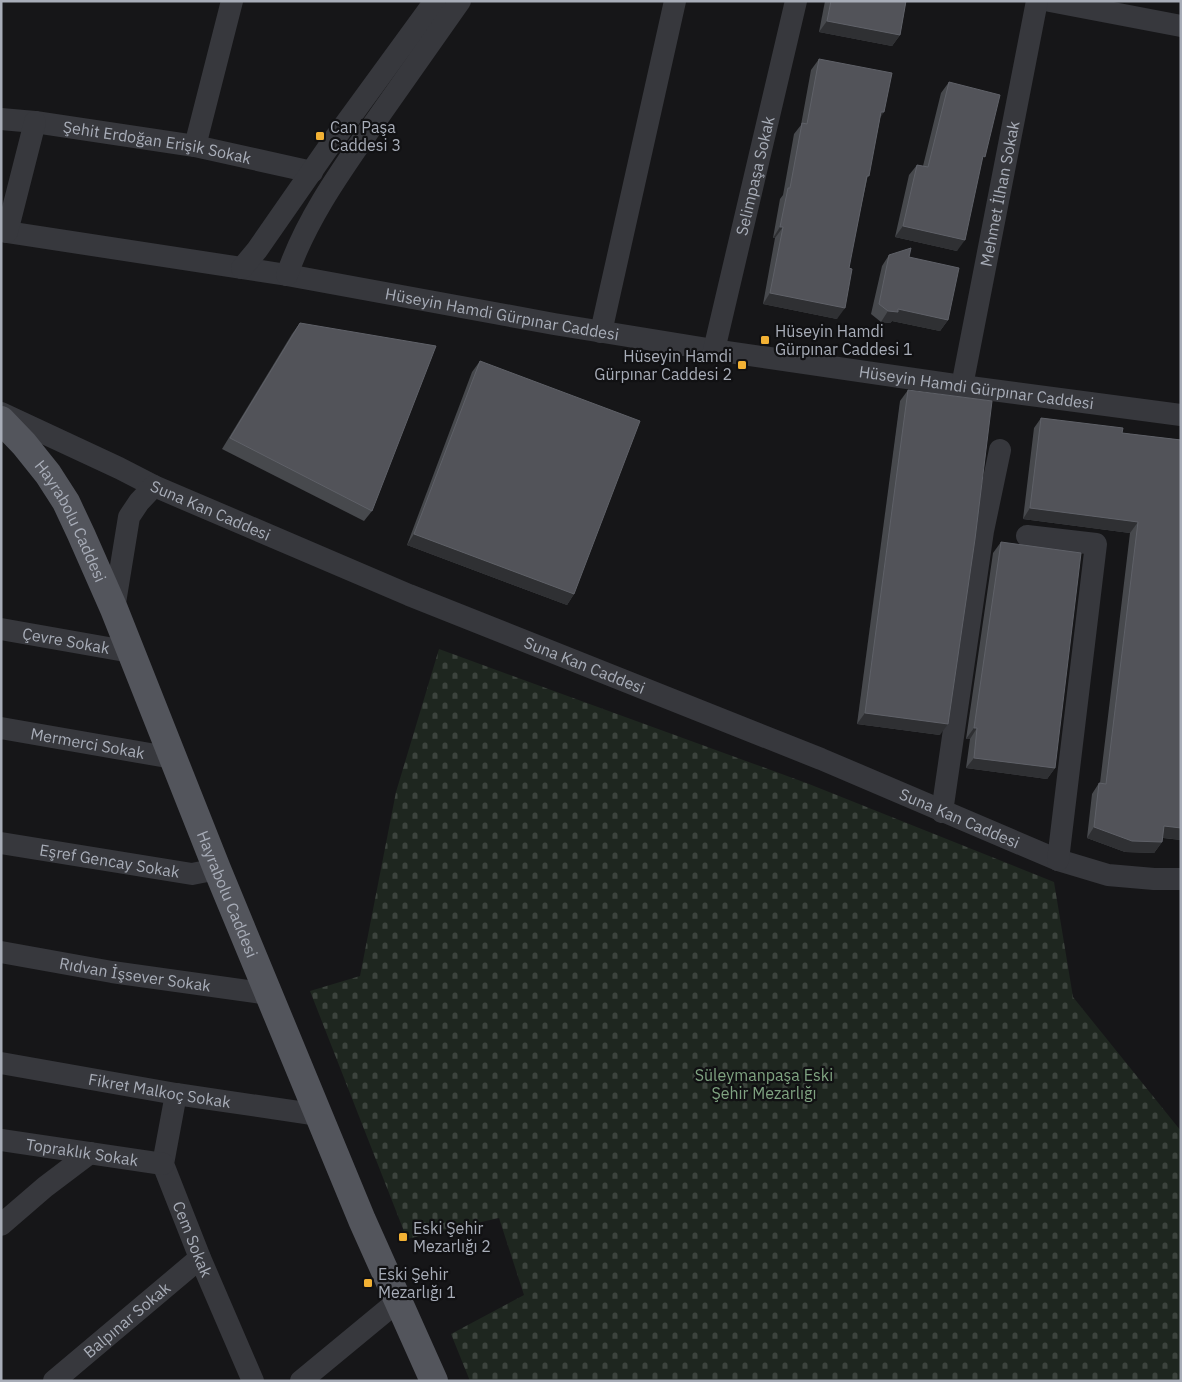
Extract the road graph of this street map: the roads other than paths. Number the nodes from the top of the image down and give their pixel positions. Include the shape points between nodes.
1 (232, 1) edge
2 (435, 1) edge
3 (460, 1) edge
4 (675, 1) edge
5 (796, 1) edge
6 (1037, 1) edge
7 (1050, 1) edge
8 (1181, 26) edge
9 (1, 119) edge
10 (35, 122) junction
11 (195, 146) junction
12 (312, 172) junction
13 (4, 232) edge
14 (242, 268) junction
15 (287, 274) junction
16 (601, 332) junction
17 (714, 350) junction
18 (962, 386) junction
19 (1, 413) edge
20 (1181, 414) edge
21 (1, 420) edge
22 (1000, 450) dead end
23 (154, 486) junction
24 (1027, 536) dead end
25 (114, 609) junction
26 (1, 629) edge
27 (131, 652) junction
28 (1, 728) edge
29 (173, 758) junction
30 (942, 812) junction
31 (1, 842) edge
32 (1058, 860) junction
33 (217, 869) junction
34 (1181, 879) edge
35 (1, 952) edge
36 (270, 994) junction
37 (1, 1063) edge
38 (176, 1094) junction
39 (319, 1115) junction
40 (1, 1140) edge
41 (90, 1153) junction
42 (163, 1164) junction
43 (1, 1225) edge
44 (200, 1258) junction
45 (399, 1300) junction
46 (54, 1381) edge
47 (252, 1381) edge
48 (300, 1381) edge
49 (434, 1381) edge

1 - 11 street
2 - 12 street
3 - 15 street via 334,183 306,230
4 - 16 street
5 - 17 street, Selimpaşa Sokak
6 - 18 street, Mehmet İlhan Sokak
7 - 8 street
9 - 10 street, Şehit Erdoğan Erişik Sokak
10 - 11 street, Şehit Erdoğan Erişik Sokak
10 - 13 street
11 - 12 street, Şehit Erdoğan Erişik Sokak
12 - 14 street
13 - 14 street, Hüseyin Hamdi Gürpınar Caddesi
14 - 15 street, Hüseyin Hamdi Gürpınar Caddesi
15 - 16 street, Hüseyin Hamdi Gürpınar Caddesi
16 - 17 street, Hüseyin Hamdi Gürpınar Caddesi
17 - 18 street, Hüseyin Hamdi Gürpınar Caddesi
18 - 20 street, Hüseyin Hamdi Gürpınar Caddesi
19 - 23 street, Suna Kan Caddesi
21 - 25 main road, Hayrabolu Caddesi via 24,444 66,502
22 - 30 street via 982,531
23 - 25 street via 129,517
23 - 30 street, Suna Kan Caddesi via 409,595 821,759
24 - 32 street via 1096,544
25 - 27 main road, Hayrabolu Caddesi
26 - 27 street, Çevre Sokak
27 - 29 main road, Hayrabolu Caddesi
28 - 29 street, Mermerci Sokak
29 - 33 main road, Hayrabolu Caddesi
30 - 32 street, Suna Kan Caddesi
31 - 33 street, Eşref Gencay Sokak via 192,874
32 - 34 street, Suna Kan Caddesi via 1108,875
33 - 36 main road, Hayrabolu Caddesi
35 - 36 street, Rıdvan İşsever Sokak via 112,972
36 - 39 main road, Hayrabolu Caddesi
37 - 38 street, Fikret Malkoç Sokak
38 - 39 street, Fikret Malkoç Sokak
38 - 42 street
39 - 45 main road, Hayrabolu Caddesi
40 - 41 street, Topraklık Sokak
41 - 42 street, Topraklık Sokak
41 - 43 street
42 - 44 street, Cem Sokak
44 - 46 street, Balpınar Sokak
44 - 47 street, Cem Sokak
45 - 48 street
45 - 49 main road, Hayrabolu Caddesi

